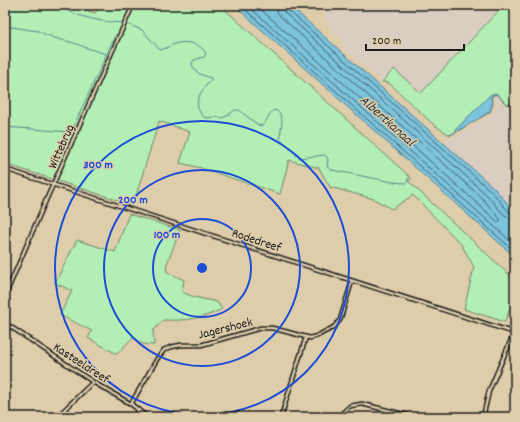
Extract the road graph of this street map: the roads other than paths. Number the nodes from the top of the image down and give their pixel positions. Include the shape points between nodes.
1 (134, 5) edge
2 (5, 169) edge
3 (54, 184) junction
4 (352, 281) junction
5 (5, 296) edge
6 (5, 323) edge
7 (8, 325) junction
8 (5, 330) edge
9 (514, 333) edge
10 (306, 337) junction
11 (93, 382) junction
12 (131, 404) junction
13 (139, 410) junction
14 (57, 417) edge
15 (133, 417) edge
16 (147, 417) edge
17 (281, 417) edge
18 (338, 417) edge
19 (415, 417) edge
20 (483, 417) edge

1 - 3 street, Wittebrug
2 - 3 street, Rodedreef
3 - 4 street, Rodedreef
3 - 5 street, Wittebrug
4 - 9 street, Rodedreef
4 - 10 street, Jagershoek via 338,323 317,336
6 - 7 street, Kasteeldreef
7 - 8 street
7 - 11 street, Kasteeldreef
9 - 20 street via 489,391
10 - 12 street, Jagershoek via 272,328 261,328 201,345 171,347 164,350 157,359
10 - 17 street
11 - 12 street, Kasteeldreef
11 - 14 street
12 - 13 street, Kasteeldreef
13 - 15 street
13 - 16 street, Kasteeldreef
18 - 19 street via 350,406 362,404

